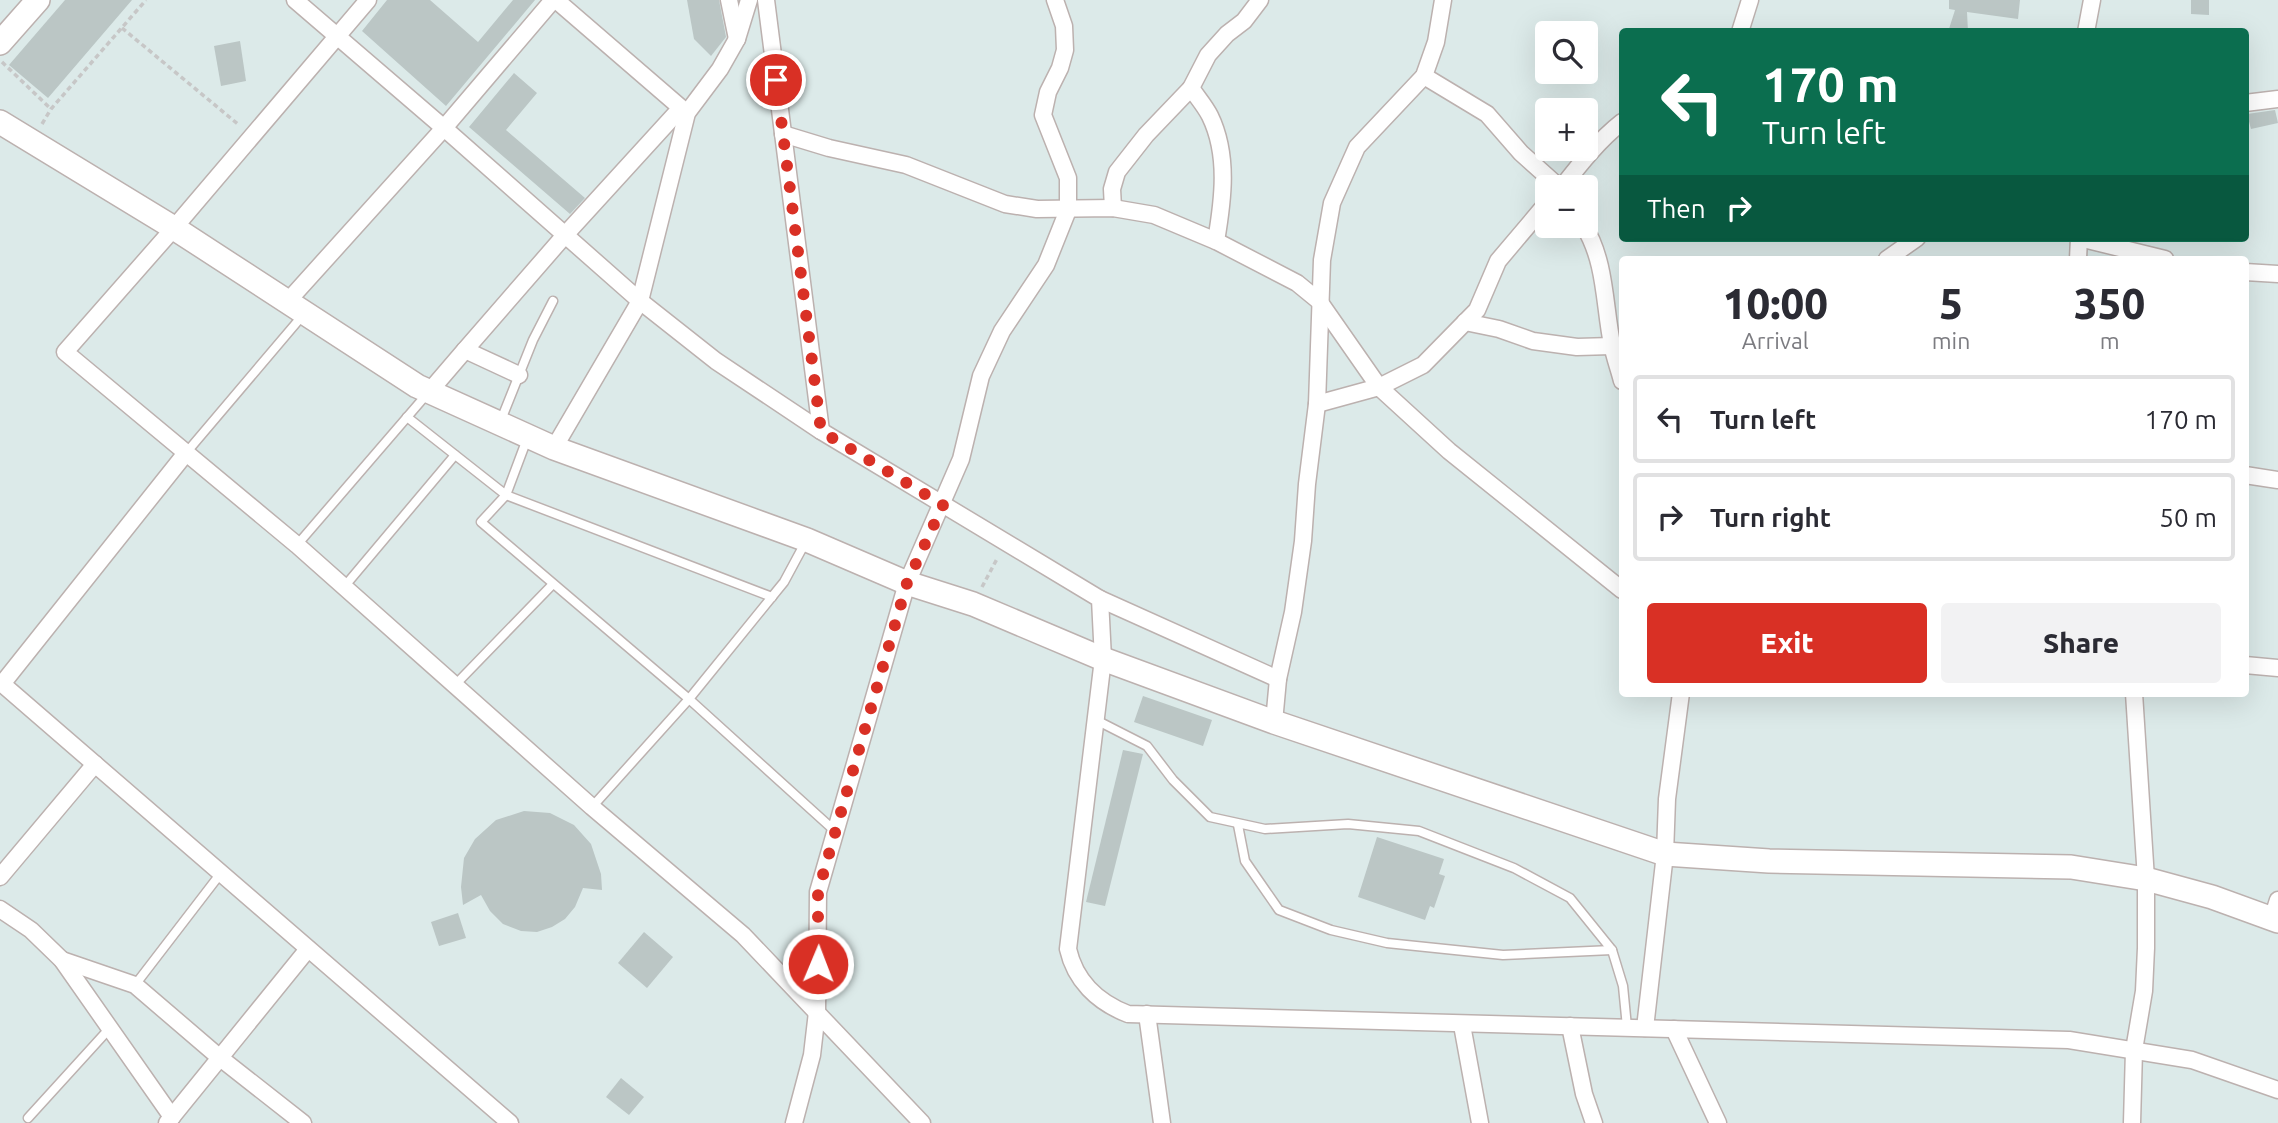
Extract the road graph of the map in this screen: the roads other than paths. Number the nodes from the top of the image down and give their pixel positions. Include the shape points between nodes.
1 (38, 0) edge
2 (295, 0) edge
3 (368, 0) edge
4 (554, 0) edge
5 (729, 0) edge
6 (749, 0) edge
7 (766, 0) edge
8 (1055, 0) edge
9 (1260, 0) edge
10 (1443, 0) edge
11 (1750, 0) edge
12 (2092, 0) edge
13 (1741, 28) edge
14 (2087, 28) edge
15 (336, 37) junction
16 (737, 39) junction
17 (0, 43) edge
18 (1424, 76) junction
19 (1191, 88) junction
20 (2278, 99) edge
21 (2249, 103) edge
22 (683, 111) junction
23 (0, 122) edge
24 (1619, 124) edge
25 (444, 128) junction
26 (783, 134) junction
27 (1546, 175) edge
28 (1570, 175) edge
29 (1113, 208) junction
30 (1068, 210) junction
31 (1535, 217) edge
32 (174, 228) junction
33 (565, 235) junction
34 (1591, 238) edge
35 (1216, 242) junction
36 (1911, 242) edge
37 (2095, 242) edge
38 (1891, 256) edge
39 (2153, 256) edge
40 (2249, 272) edge
41 (2278, 274) edge
42 (553, 301) dead end
43 (640, 301) junction
44 (1319, 301) junction
45 (297, 307) junction
46 (1465, 322) junction
47 (1612, 346) junction
48 (465, 350) junction
49 (1619, 370) edge
50 (519, 375) junction
51 (1379, 387) junction
52 (429, 391) junction
53 (1317, 404) junction
54 (407, 417) junction
55 (500, 424) junction
56 (821, 431) junction
57 (528, 436) junction
58 (554, 448) junction
59 (186, 453) junction
60 (455, 455) junction
61 (2249, 475) edge
62 (2278, 480) edge
63 (506, 495) junction
64 (943, 505) junction
65 (807, 540) junction
66 (297, 545) junction
67 (907, 583) junction
68 (553, 584) junction
69 (344, 587) junction
70 (1619, 588) edge
71 (772, 597) junction
72 (1100, 599) junction
73 (1103, 659) junction
74 (2249, 665) edge
75 (2278, 668) edge
76 (1279, 679) junction
77 (1, 683) edge
78 (455, 685) junction
79 (1680, 697) edge
80 (2134, 697) edge
81 (689, 699) junction
82 (1096, 720) junction
83 (1274, 722) junction
84 (95, 764) junction
85 (592, 807) junction
86 (1238, 825) junction
87 (836, 832) junction
88 (1665, 854) junction
89 (221, 873) junction
90 (0, 877) edge
91 (2146, 879) junction
92 (0, 909) edge
93 (2276, 914) edge
94 (308, 948) junction
95 (1612, 950) junction
96 (62, 961) junction
97 (135, 985) junction
98 (817, 1013) junction
99 (1147, 1014) junction
100 (1462, 1025) junction
101 (1570, 1026) junction
102 (1627, 1027) junction
103 (1644, 1028) junction
104 (1674, 1029) junction
105 (109, 1030) junction
106 (2134, 1050) junction
107 (219, 1057) junction
108 (2278, 1090) edge
109 (28, 1118) dead end
110 (169, 1120) edge
111 (303, 1123) edge
112 (510, 1123) edge
113 (794, 1123) edge
114 (922, 1123) edge
115 (1162, 1123) edge
116 (1480, 1123) edge
117 (1594, 1123) edge
118 (1718, 1123) edge
119 (2132, 1123) edge

1 - 17 street
2 - 15 street
3 - 15 street
4 - 22 street
4 - 25 street
5 - 16 street
6 - 16 street
7 - 26 street
8 - 30 street via 1064,26 1065,50 1043,115 1069,178
9 - 19 street via 1208,55
10 - 18 street
11 - 13 street
12 - 14 street
15 - 25 street
15 - 32 street
16 - 22 street via 720,69
18 - 27 street via 1487,114
18 - 44 street via 1357,147 1332,203
19 - 29 street via 1117,173
19 - 35 street via 1217,134 1223,199
20 - 21 street
22 - 33 street
22 - 43 street
23 - 32 street
24 - 28 street
25 - 33 street
25 - 45 street
26 - 30 street via 906,165 1005,204
26 - 56 street
29 - 30 street
29 - 35 street via 1154,215
30 - 64 street via 1046,265 1002,331 981,376 961,459
31 - 46 street via 1498,261 1477,310
32 - 45 street
32 - 59 street via 65,352
33 - 43 street
33 - 48 street
34 - 47 street via 1602,270
35 - 44 street via 1297,283
36 - 38 street
37 - 39 street
40 - 41 street
42 - 50 lane
43 - 56 street via 716,361
43 - 58 street
44 - 51 street
44 - 53 street
45 - 52 street
45 - 59 lane
46 - 47 street via 1533,341
46 - 51 street via 1423,365
47 - 49 street
48 - 50 street
48 - 52 street
50 - 55 lane
51 - 53 street
51 - 70 street via 1449,451
52 - 54 lane
52 - 55 street
53 - 76 street via 1304,541
54 - 60 lane
54 - 66 lane
55 - 57 street
56 - 64 street
57 - 58 street
57 - 63 lane
58 - 65 street
59 - 66 street
59 - 77 street
60 - 63 lane
60 - 69 lane
61 - 62 street
63 - 68 lane via 481,522
63 - 71 lane
64 - 67 street
64 - 72 street
65 - 67 street
65 - 71 lane
66 - 69 street
67 - 73 street via 973,604
67 - 87 street
68 - 78 lane
68 - 81 lane
69 - 78 street
71 - 81 lane
72 - 73 street
72 - 76 street
73 - 82 street
73 - 83 street
74 - 75 street
76 - 83 street
77 - 84 street
78 - 85 street
79 - 88 street
80 - 91 street
81 - 85 lane
81 - 87 lane
82 - 86 lane via 1147,746 1210,817
82 - 99 street via 1068,949 1072,967 1100,998 1128,1014
83 - 88 street
84 - 89 street
84 - 90 street
85 - 98 street via 743,935
86 - 95 lane via 1265,829 1348,824 1419,831 1514,868 1570,898
86 - 95 lane via 1245,862 1279,909 1331,930 1387,943 1503,955
87 - 98 street via 818,892
88 - 91 street via 1769,862 2071,867
88 - 103 street
89 - 94 street
89 - 97 lane
91 - 93 street
91 - 106 street via 2144,991
92 - 96 street via 32,930
94 - 107 street
94 - 112 street
95 - 102 lane via 1623,986
96 - 97 street
96 - 105 street
97 - 107 street
98 - 113 street via 812,1055
98 - 114 street
99 - 100 street
99 - 115 street
100 - 101 street
100 - 116 street
101 - 102 street
101 - 117 street
102 - 103 street
103 - 104 street
104 - 106 street via 2069,1040
104 - 118 street
105 - 109 lane
105 - 110 street
106 - 108 street via 2192,1060
106 - 119 street
107 - 110 street
107 - 111 street

